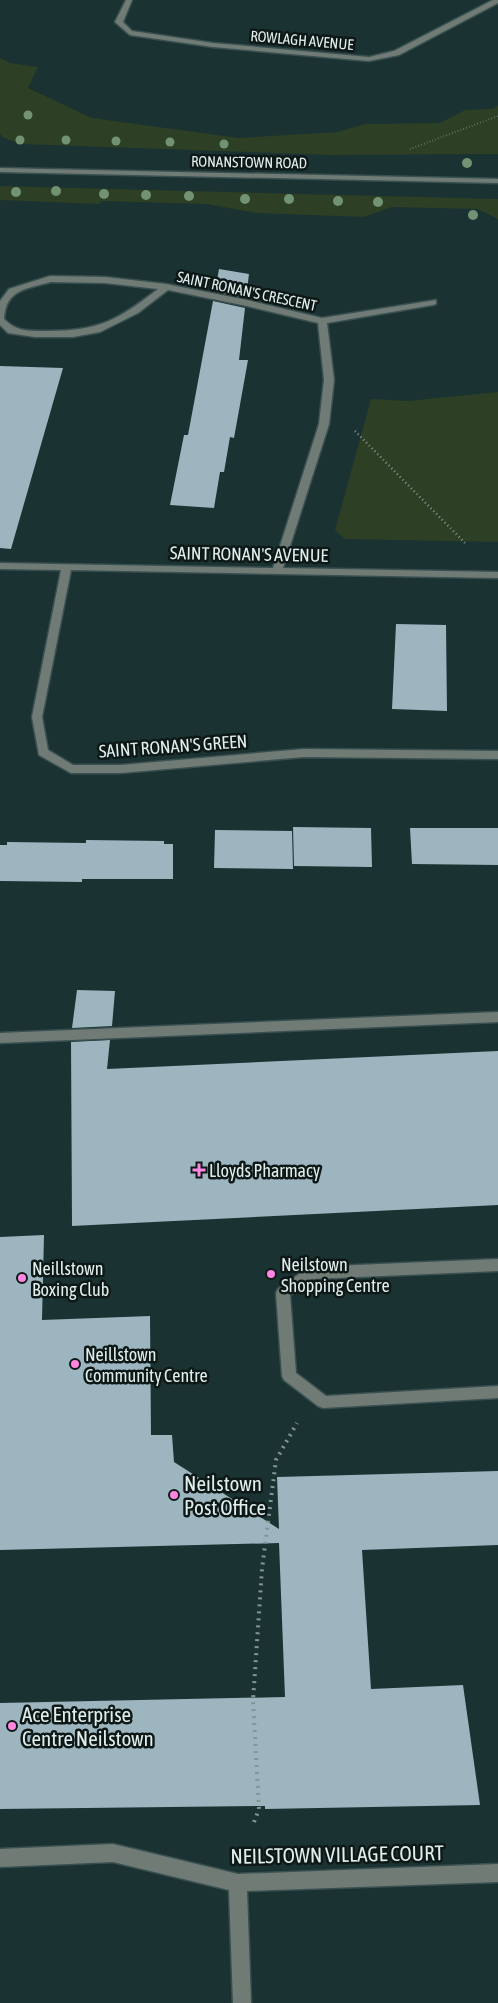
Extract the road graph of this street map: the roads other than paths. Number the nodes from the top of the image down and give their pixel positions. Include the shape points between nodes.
1 (128, 0) edge
2 (498, 0) edge
3 (0, 170) edge
4 (498, 181) edge
5 (166, 287) junction
6 (433, 302) dead end
7 (322, 322) junction
8 (0, 566) edge
9 (67, 567) junction
10 (277, 571) junction
11 (498, 575) edge
12 (498, 755) edge
13 (498, 1017) edge
14 (0, 1038) edge
15 (498, 1264) edge
16 (498, 1392) edge
17 (0, 1858) edge
18 (498, 1873) edge
19 (238, 1883) junction
20 (242, 2003) edge

1 - 2 street, ROWLAGH AVENUE via 119,22 130,33 213,45 369,59 396,53
3 - 4 street, RONANSTOWN ROAD
5 - 5 street, SAINT RONAN'S CRESCENT via 105,280 50,279 12,291 1,306 0,320 11,331 35,334 73,334 100,329 135,311
5 - 7 street, SAINT RONAN'S CRESCENT
6 - 7 street, SAINT RONAN'S CRESCENT
7 - 10 street, SAINT RONAN'S CRESCENT via 329,380 324,424
8 - 9 street, SAINT RONAN'S AVENUE
9 - 10 street, SAINT RONAN'S AVENUE
9 - 12 street, SAINT RONAN'S GREEN via 38,717 43,752 71,769 121,769 304,753
10 - 11 street, SAINT RONAN'S AVENUE
13 - 14 street
15 - 16 street via 309,1273 283,1293 289,1376 323,1402
17 - 19 street, NEILSTOWN VILLAGE COURT via 114,1853
18 - 19 street, NEILSTOWN VILLAGE COURT
19 - 20 street

